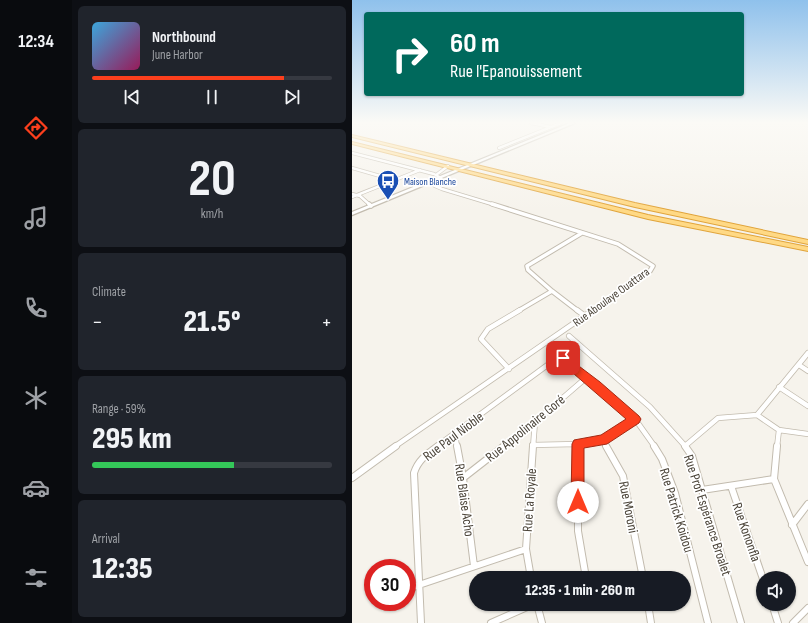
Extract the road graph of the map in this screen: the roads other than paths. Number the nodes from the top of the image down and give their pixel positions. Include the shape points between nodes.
1 (390, 152) edge
2 (419, 152) edge
3 (503, 152) edge
4 (352, 153) edge
5 (472, 165) junction
6 (448, 166) junction
7 (352, 168) edge
8 (420, 170) junction
9 (461, 170) junction
10 (436, 175) junction
11 (441, 178) junction
12 (394, 180) junction
13 (431, 182) junction
14 (352, 194) edge
15 (356, 196) junction
16 (352, 197) edge
17 (371, 206) junction
18 (352, 214) edge
19 (582, 233) junction
20 (808, 242) edge
21 (808, 249) edge
22 (552, 291) junction
23 (585, 316) junction
24 (569, 336) dead end
25 (808, 354) edge
26 (799, 365) junction
27 (509, 369) junction
28 (808, 371) edge
29 (587, 377) junction
30 (779, 387) junction
31 (808, 406) edge
32 (757, 415) junction
33 (635, 419) junction
34 (535, 422) junction
35 (779, 430) junction
36 (455, 434) junction
37 (808, 434) edge
38 (603, 440) junction
39 (578, 444) junction
40 (532, 445) junction
41 (685, 446) junction
42 (352, 478) edge
43 (463, 478) junction
44 (774, 479) junction
45 (731, 486) junction
46 (702, 490) junction
47 (808, 504) edge
48 (792, 525) junction
49 (526, 549) junction
50 (808, 562) edge
51 (474, 566) junction
52 (530, 571) edge
53 (585, 571) edge
54 (642, 571) edge
55 (760, 571) edge
56 (420, 584) junction
57 (416, 586) edge
58 (808, 608) edge
59 (519, 611) edge
60 (538, 611) edge
61 (649, 611) edge
62 (774, 611) edge
63 (421, 623) edge
64 (491, 623) edge
65 (542, 623) edge
66 (652, 623) edge
67 (708, 623) edge
68 (742, 623) edge
69 (778, 623) edge
70 (793, 623) edge

1 - 6 highway
2 - 5 highway
3 - 5 street
4 - 8 street
5 - 9 street
5 - 20 highway via 635,205
6 - 9 highway
6 - 10 street
7 - 12 street
8 - 10 street
8 - 12 street
9 - 11 street
9 - 21 highway via 648,217
10 - 11 street
11 - 13 street
12 - 15 street
13 - 17 street
13 - 19 street, Rue Aboulaye Ouattara via 442,189
14 - 15 street
15 - 16 street
15 - 17 street
17 - 18 street
19 - 22 street via 527,266 528,270
19 - 23 street, Rue Aboulaye Ouattara via 618,244 653,266 650,271
22 - 23 street
22 - 27 street via 488,329 482,336 481,339
23 - 27 street, Rue Aboulaye Ouattara
24 - 41 street, Rue Prof Espérance Broalet via 650,405
25 - 26 street
26 - 28 street
26 - 30 street
27 - 42 street, Rue Aboulaye Ouattara
29 - 33 street, Rue Patrick Koidou
29 - 34 street, Rue Appolinaire Goré
29 - 36 street, Rue Paul Nioble via 563,358 557,358
30 - 31 street
30 - 32 street
32 - 35 street
32 - 41 street via 718,418
33 - 38 street
33 - 67 street, Rue Patrick Koidou via 662,459 675,493
34 - 40 street, Rue La Royale
34 - 43 street, Rue Appolinaire Goré
35 - 37 street
35 - 44 street
36 - 43 street, Rue Blaise Acho
36 - 56 street, Rue Paul Nioble via 422,458 414,474
38 - 39 street
38 - 54 street, Rue Moroni via 623,476
39 - 40 street
39 - 53 street via 578,531
40 - 49 street, Rue La Royale
41 - 46 street, Rue Prof Espérance Broalet via 692,456
43 - 51 street, Rue Blaise Acho
44 - 45 street
44 - 48 street
45 - 46 street
45 - 55 street, Rue Kononfla
46 - 68 street, Rue Prof Espérance Broalet
47 - 48 street
48 - 50 street
49 - 51 street
49 - 52 street, Rue La Royale
51 - 56 street
56 - 57 street
56 - 63 street, Rue Paul Nioble
58 - 70 street
59 - 64 street
60 - 65 street
61 - 66 street
62 - 69 street

